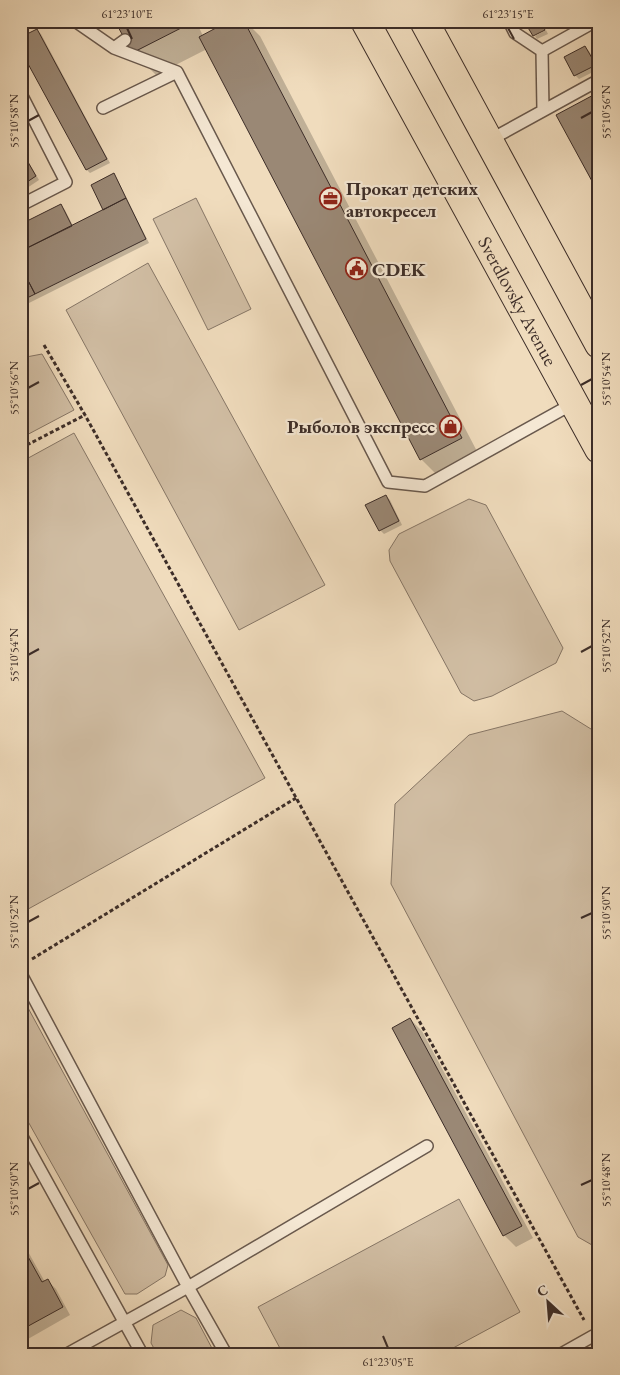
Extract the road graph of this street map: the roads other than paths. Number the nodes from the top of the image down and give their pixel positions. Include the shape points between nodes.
1 (75, 21) edge
2 (365, 21) edge
3 (424, 21) edge
4 (509, 21) edge
5 (596, 21) edge
6 (125, 40) dead end
7 (114, 48) junction
8 (542, 51) junction
9 (177, 72) junction
10 (599, 80) edge
11 (21, 94) edge
12 (104, 108) dead end
13 (543, 110) junction
14 (488, 140) junction
15 (21, 205) edge
16 (599, 344) edge
17 (574, 403) junction
18 (599, 448) edge
19 (21, 974) edge
20 (21, 1135) edge
21 (426, 1146) dead end
22 (188, 1286) junction
23 (125, 1322) junction
24 (596, 1336) edge
25 (67, 1354) edge
26 (142, 1354) edge
27 (226, 1354) edge
28 (561, 1354) edge

1 - 7 lane
2 - 17 main road, Sverdlovsky Avenue
3 - 14 main road
4 - 8 lane via 515,33
5 - 8 lane
6 - 7 lane
7 - 9 lane
8 - 13 lane
9 - 12 lane
9 - 17 lane via 388,482 425,486
10 - 13 lane
11 - 15 lane via 66,182
13 - 14 lane
14 - 16 main road
17 - 18 main road, Sverdlovsky Avenue
19 - 22 lane
20 - 23 lane
21 - 22 lane
22 - 23 lane
22 - 27 lane
23 - 25 lane
23 - 26 lane
24 - 28 lane

